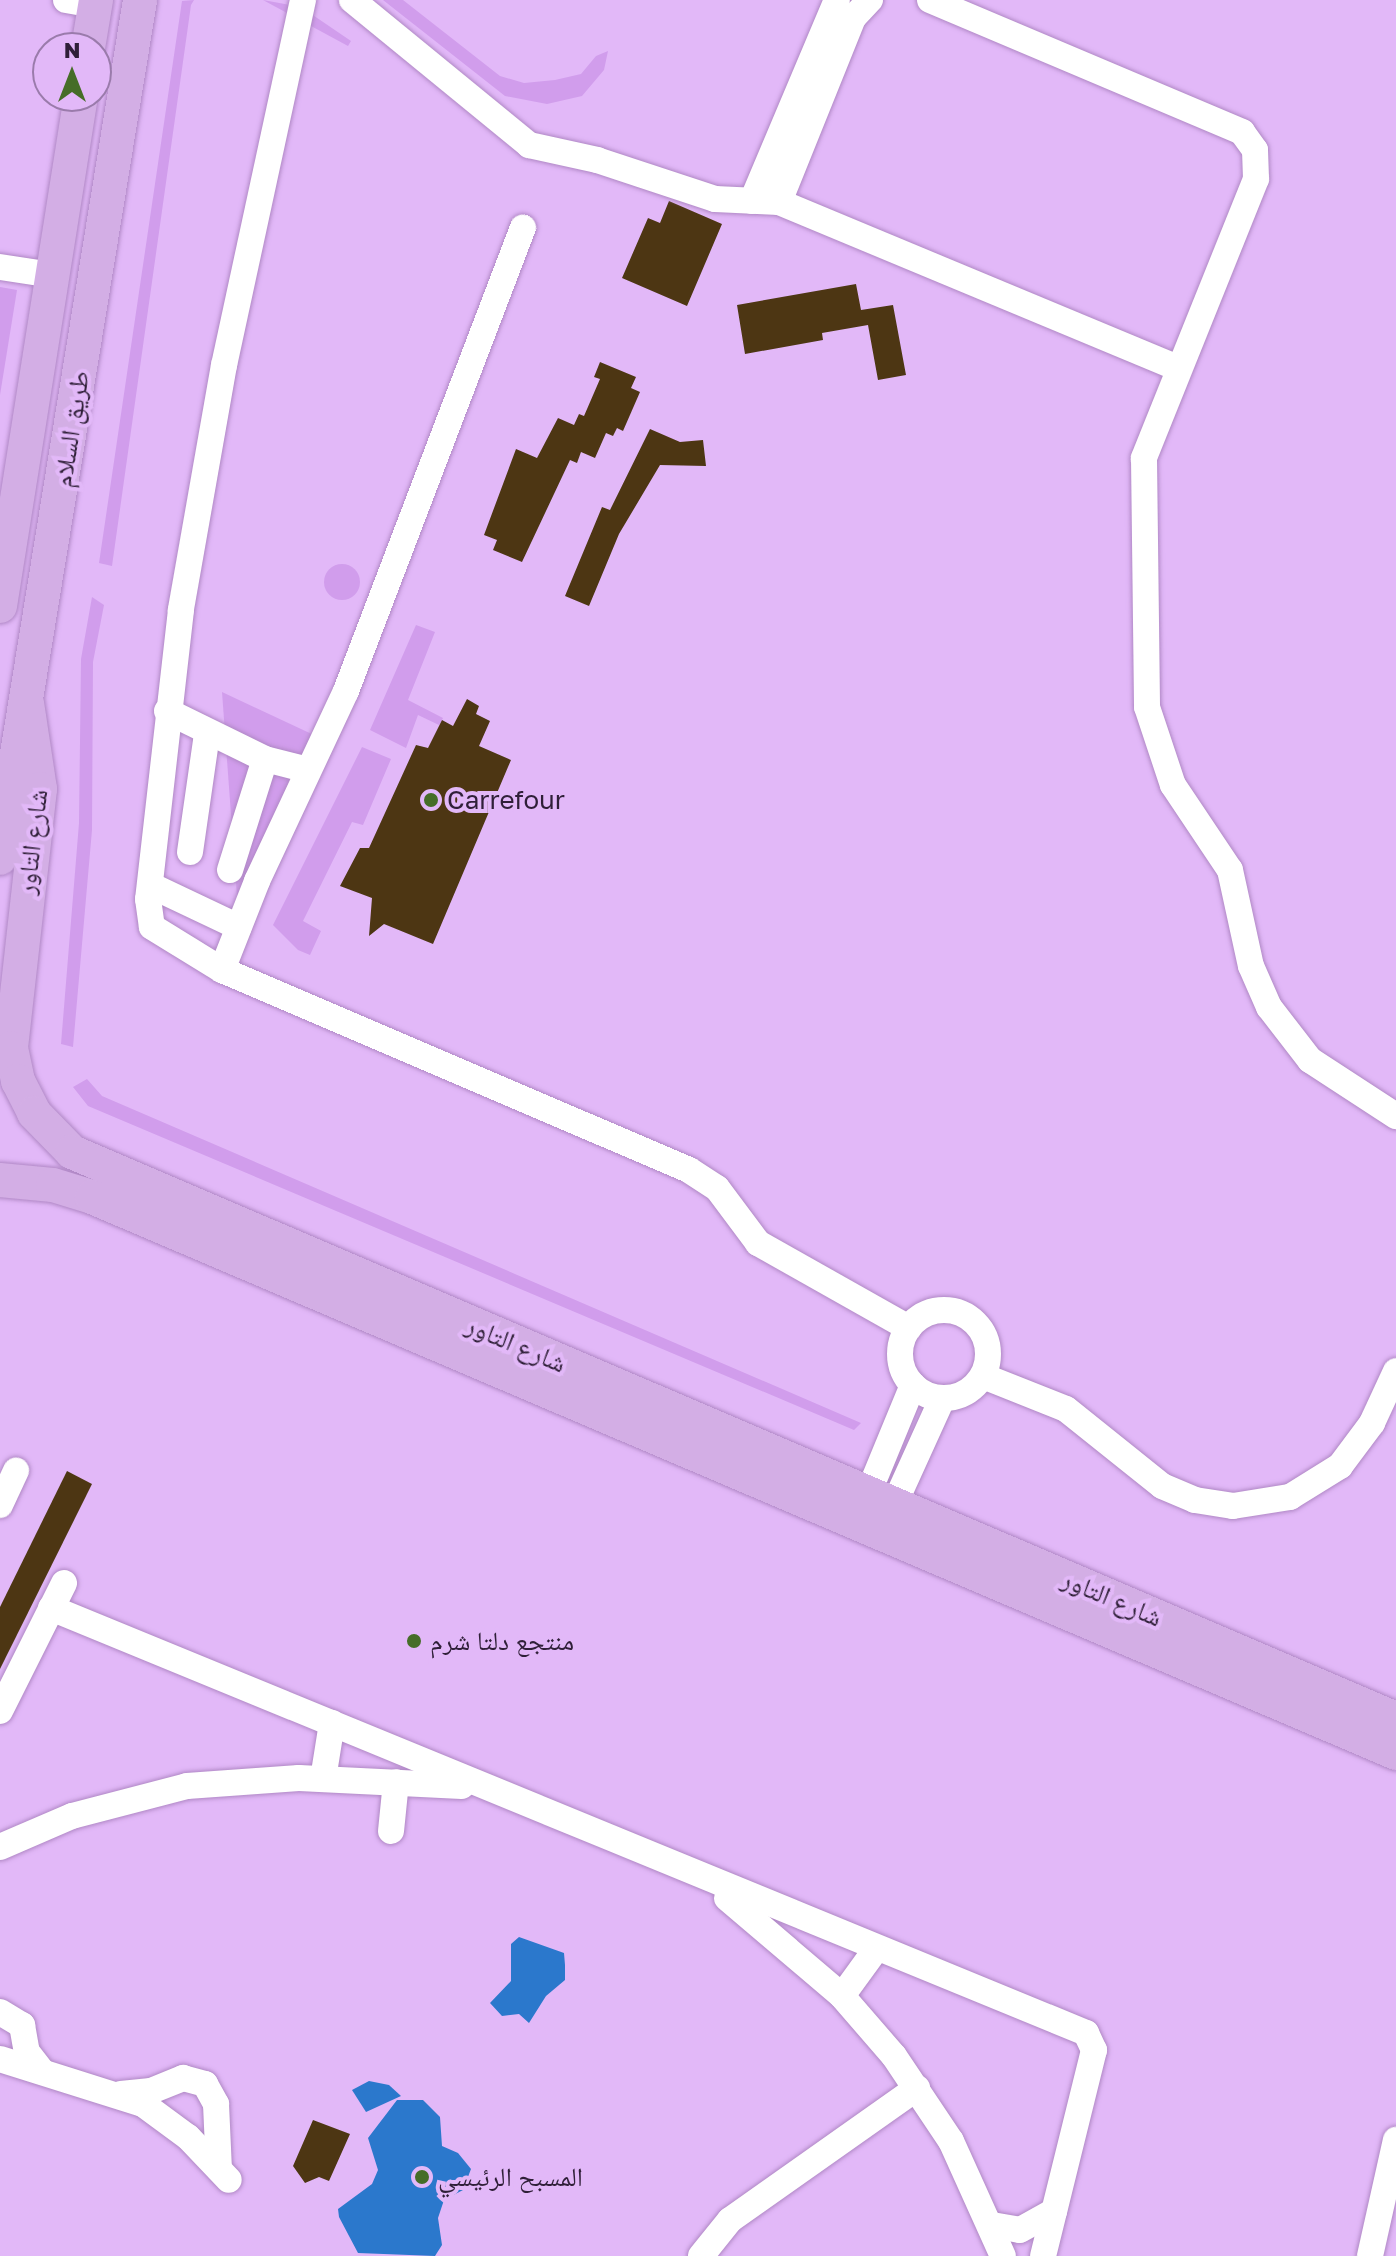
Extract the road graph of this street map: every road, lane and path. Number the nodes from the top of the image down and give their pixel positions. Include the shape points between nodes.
1 (140, 0) edge
2 (303, 0) edge
3 (352, 0) edge
4 (837, 0) edge
5 (870, 0) edge
6 (930, 0) edge
7 (86, 2) edge
8 (87, 32) edge
9 (78, 112) edge
10 (752, 201) junction
11 (779, 202) junction
12 (523, 228) dead end
13 (0, 267) edge
14 (52, 275) junction
15 (1178, 368) junction
16 (0, 606) edge
17 (27, 703) junction
18 (167, 711) junction
19 (207, 734) junction
20 (265, 759) junction
21 (308, 770) junction
22 (155, 837) junction
23 (190, 852) junction
24 (0, 858) edge
25 (230, 870) junction
26 (257, 881) junction
27 (150, 885) junction
28 (239, 927) junction
29 (222, 970) junction
30 (1396, 1116) edge
31 (0, 1180) edge
32 (130, 1197) junction
33 (909, 1328) junction
34 (1395, 1374) edge
35 (983, 1376) junction
36 (913, 1385) junction
37 (942, 1399) junction
38 (16, 1471) dead end
39 (881, 1499) junction
40 (0, 1505) edge
41 (64, 1583) dead end
42 (51, 1608) junction
43 (1133, 1624) junction
44 (0, 1711) edge
45 (1396, 1719) edge
46 (332, 1723) junction
47 (1396, 1753) edge
48 (323, 1779) junction
49 (396, 1782) junction
50 (481, 1787) junction
51 (391, 1831) dead end
52 (0, 1847) edge
53 (702, 1878) junction
54 (876, 1949) junction
55 (842, 1996) junction
56 (0, 2012) edge
57 (0, 2059) edge
58 (42, 2071) junction
59 (917, 2088) junction
60 (119, 2094) junction
61 (1396, 2140) edge
62 (1054, 2211) junction
63 (992, 2225) junction
64 (701, 2256) edge
65 (1003, 2256) edge
66 (1043, 2256) edge
67 (1370, 2256) edge

1 - 17 main road, طريق السلام
2 - 18 street via 214,419
3 - 10 street via 512,135 546,151 597,160 715,199
4 - 10 street
5 - 11 street via 853,18 836,86
6 - 15 street via 1074,72 1160,109 1242,132 1252,143 1258,169 1255,209 1211,315
7 - 8 main road
9 - 14 main road, طريق السلام
10 - 11 street
11 - 15 street via 1137,340
12 - 21 street via 346,691
13 - 14 street
14 - 16 main road, طريق السلام
15 - 30 street via 1144,458 1154,559 1145,688 1153,737 1173,785 1230,870 1258,987 1281,1026 1310,1060
17 - 24 main road, طريق السلام
17 - 32 main road, شارع التاور via 40,789 11,1014 13,1065 34,1113 58,1141
18 - 19 street
18 - 22 street
19 - 20 street
19 - 23 street
20 - 21 street
20 - 25 street
21 - 26 street
22 - 23 street
22 - 27 street
23 - 25 street
25 - 26 street
26 - 28 street
27 - 28 street
27 - 29 street via 152,927
28 - 29 street
29 - 33 street via 689,1170 717,1188 758,1243
31 - 32 main road, شارع التاور
32 - 39 main road, شارع التاور
32 - 43 main road, شارع التاور
33 - 35 street via 933,1312 947,1310 974,1322 988,1347
33 - 36 street via 900,1353
34 - 35 street via 1363,1438 1332,1473 1290,1497 1233,1506 1195,1500 1162,1486 1066,1409
35 - 37 street via 966,1393
36 - 37 street
36 - 39 street
37 - 39 street
38 - 40 street
39 - 43 main road, شارع التاور
41 - 42 street
42 - 44 street
42 - 46 street
43 - 45 main road, شارع التاور
43 - 47 main road, شارع التاور
46 - 48 street
46 - 50 street
48 - 49 street
48 - 52 street via 224,1781 151,1793 72,1816
49 - 50 street
49 - 51 street
50 - 53 street
53 - 54 street
53 - 55 street
54 - 55 street
54 - 62 street via 1091,2038 1094,2050
55 - 59 street
56 - 58 street via 22,2025 27,2052
57 - 58 street
58 - 60 street
59 - 63 street
59 - 64 street via 730,2220
60 - 60 street via 166,2119 224,2174 216,2104 205,2084 183,2078 151,2091
61 - 67 street
62 - 63 street via 1020,2230
62 - 66 street
63 - 65 street

